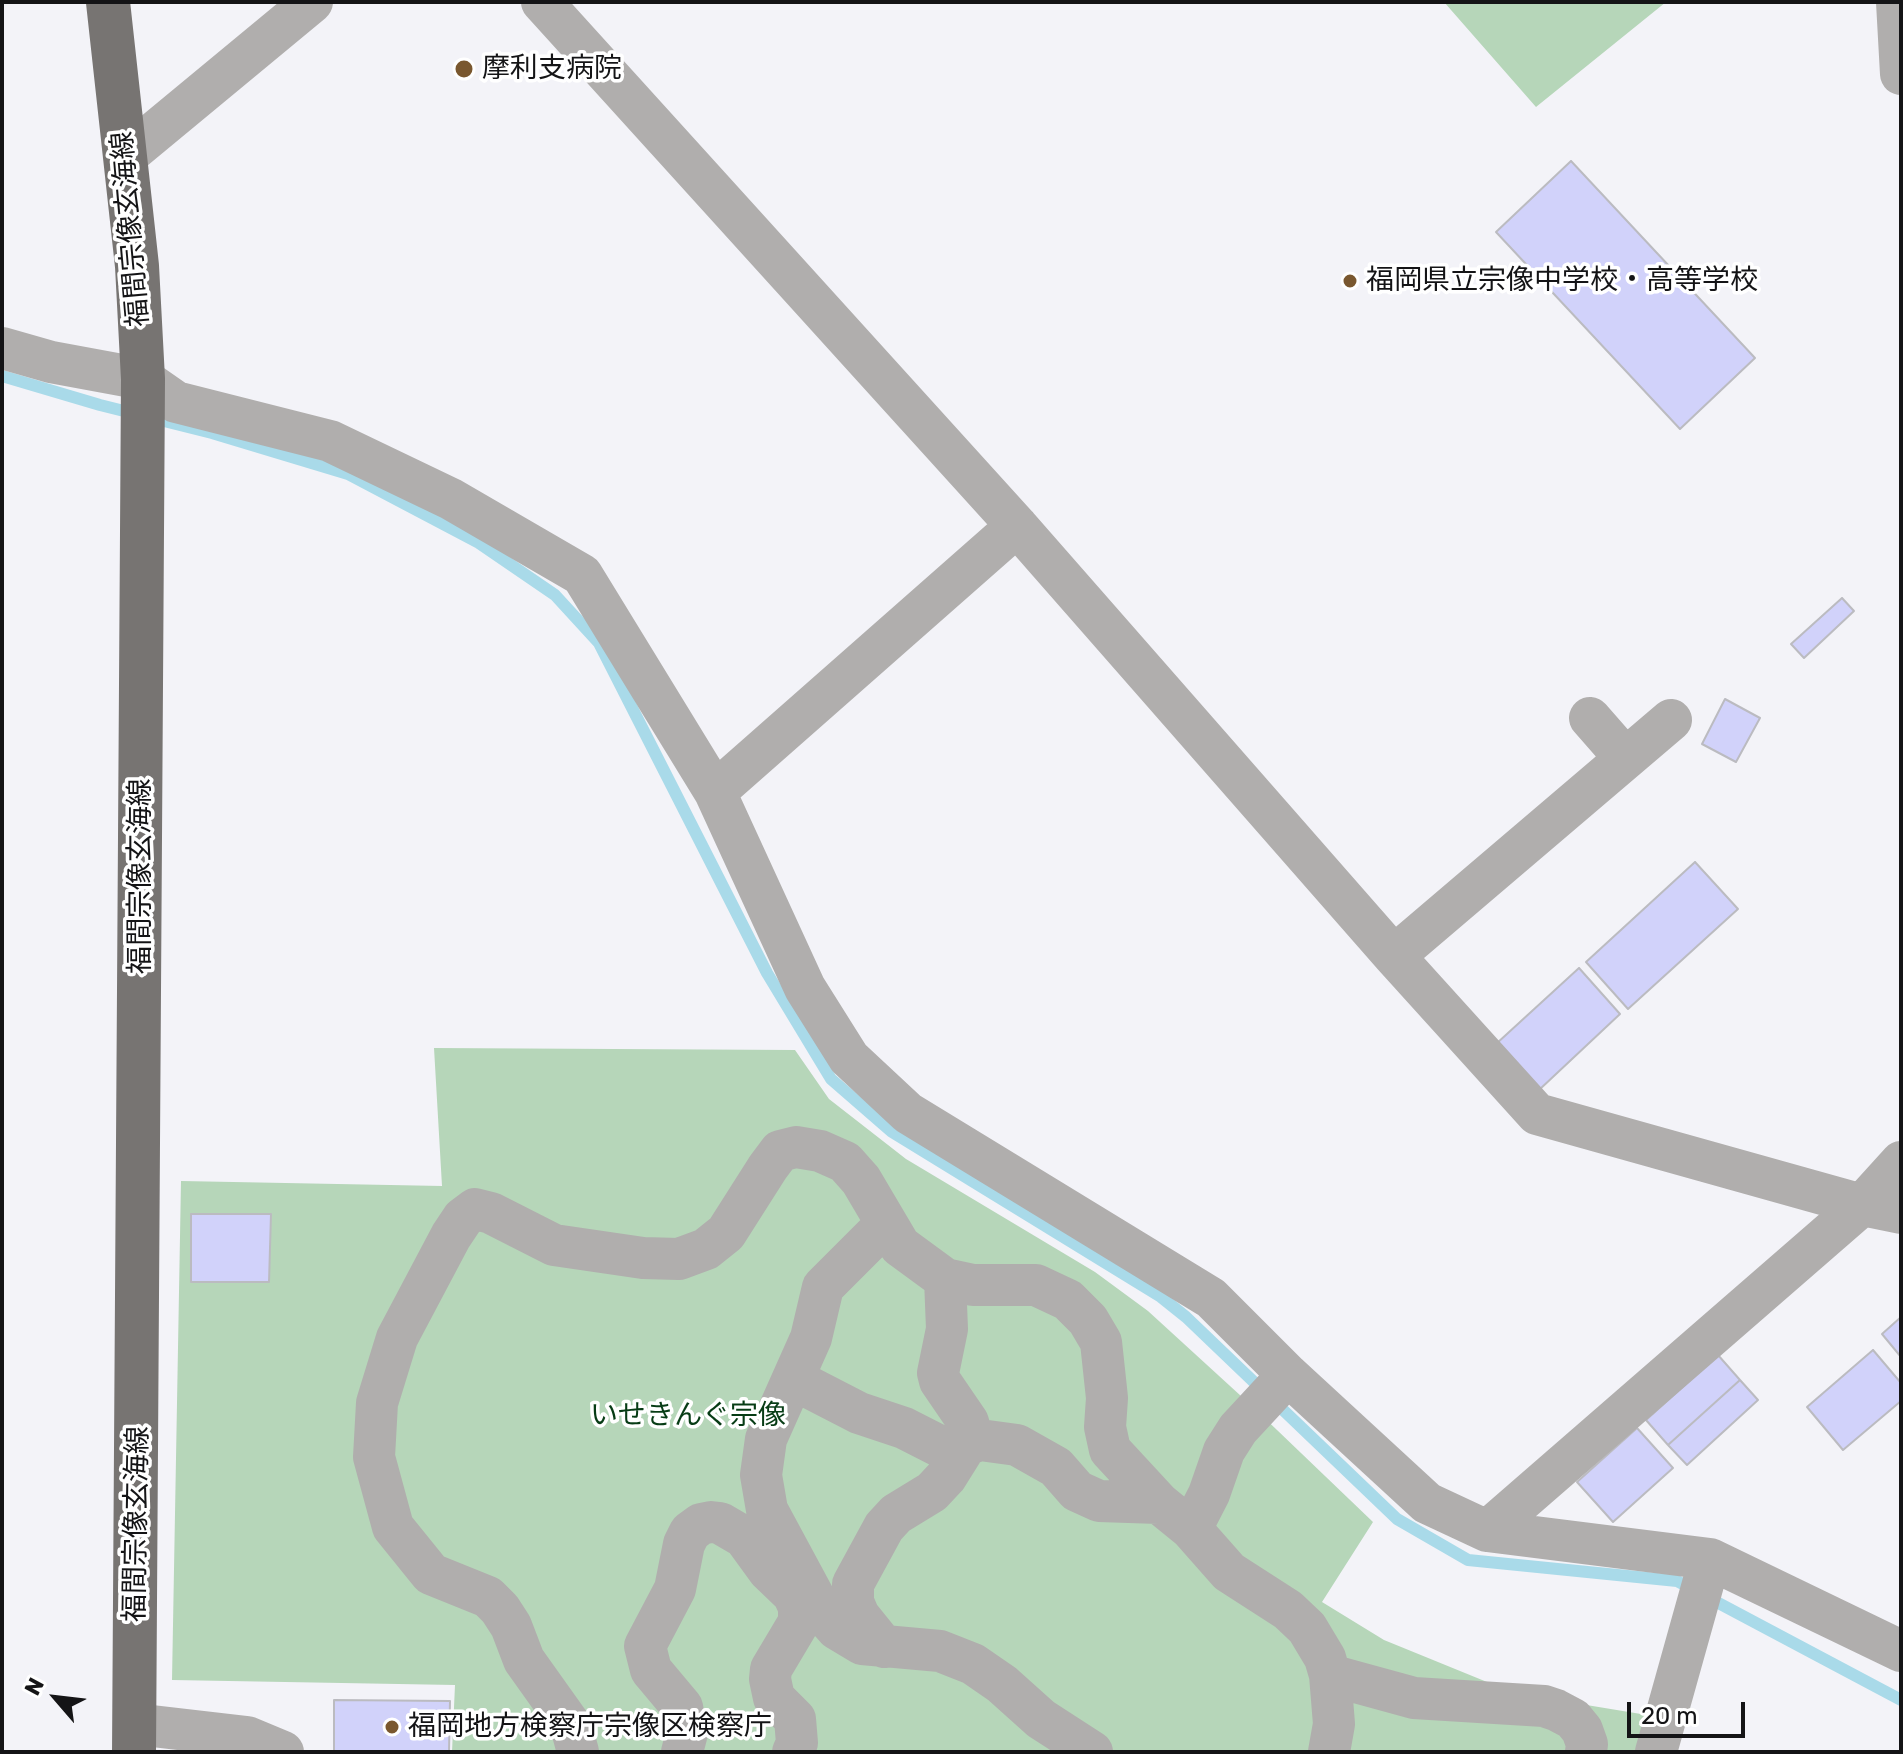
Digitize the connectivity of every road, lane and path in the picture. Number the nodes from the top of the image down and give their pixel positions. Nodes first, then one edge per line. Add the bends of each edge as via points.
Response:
1 (108, 2) edge
2 (312, 2) edge
3 (542, 2) edge
4 (1897, 2) edge
5 (1901, 74) edge
6 (126, 156) junction
7 (2, 348) edge
8 (143, 379) junction
9 (1017, 526) junction
10 (1590, 718) dead end
11 (1671, 720) dead end
12 (1625, 758) junction
13 (715, 792) junction
14 (1394, 956) junction
15 (1901, 1162) edge
16 (1881, 1209) edge
17 (885, 1225) junction
18 (945, 1279) junction
19 (1288, 1375) junction
20 (793, 1379) junction
21 (965, 1448) junction
22 (1159, 1503) junction
23 (1191, 1529) junction
24 (1487, 1531) junction
25 (1710, 1559) junction
26 (884, 1647) junction
27 (1901, 1651) edge
28 (1330, 1675) junction
29 (134, 1738) edge
30 (283, 1752) edge
31 (578, 1752) edge
32 (682, 1752) edge
33 (793, 1752) edge
34 (1092, 1752) edge
35 (1329, 1752) edge
36 (1586, 1752) edge
37 (1656, 1752) edge

1 - 6 main road, 福間宗像玄海線
2 - 6 street
3 - 9 street
4 - 5 street
6 - 8 main road, 福間宗像玄海線
7 - 8 street
8 - 13 street via 176,402 330,441 451,499 582,575
8 - 29 main road, 福間宗像玄海線
9 - 13 street
9 - 14 street
10 - 12 street
11 - 12 street
12 - 14 street
13 - 19 street via 805,988 849,1058 908,1113 1211,1298
14 - 16 street via 1537,1114
15 - 16 street
16 - 24 street
17 - 18 street via 900,1246
17 - 20 street via 823,1287 811,1338
17 - 31 street via 845,1162 796,1147 780,1151 726,1233 706,1249 679,1259 554,1245 475,1209 451,1236 385,1370 374,1457 393,1527 431,1574 488,1597 500,1609 524,1660 571,1726
18 - 21 street via 947,1329 938,1373 968,1422
18 - 22 street via 973,1285 1036,1285 1068,1300 1088,1320 1101,1342 1110,1450
19 - 23 street via 1224,1451
19 - 24 street via 1427,1503
20 - 21 street via 859,1413
20 - 26 street via 766,1439 761,1475 767,1510 822,1612 862,1644
21 - 22 street via 1017,1445 1056,1467 1077,1491 1099,1501
21 - 26 street via 932,1492 884,1527 853,1584 859,1616
22 - 23 street
23 - 28 street via 1229,1572 1307,1628
24 - 25 street
25 - 27 street
25 - 37 street
26 - 34 street via 940,1651 973,1664
28 - 35 street via 1334,1724
28 - 36 street via 1414,1698 1544,1706 1573,1719 1582,1730
29 - 30 street via 247,1737
32 - 33 street via 687,1733 682,1707 651,1670 645,1646 675,1589 690,1532 711,1522 744,1537 799,1607 799,1622 770,1679 774,1698 795,1719

